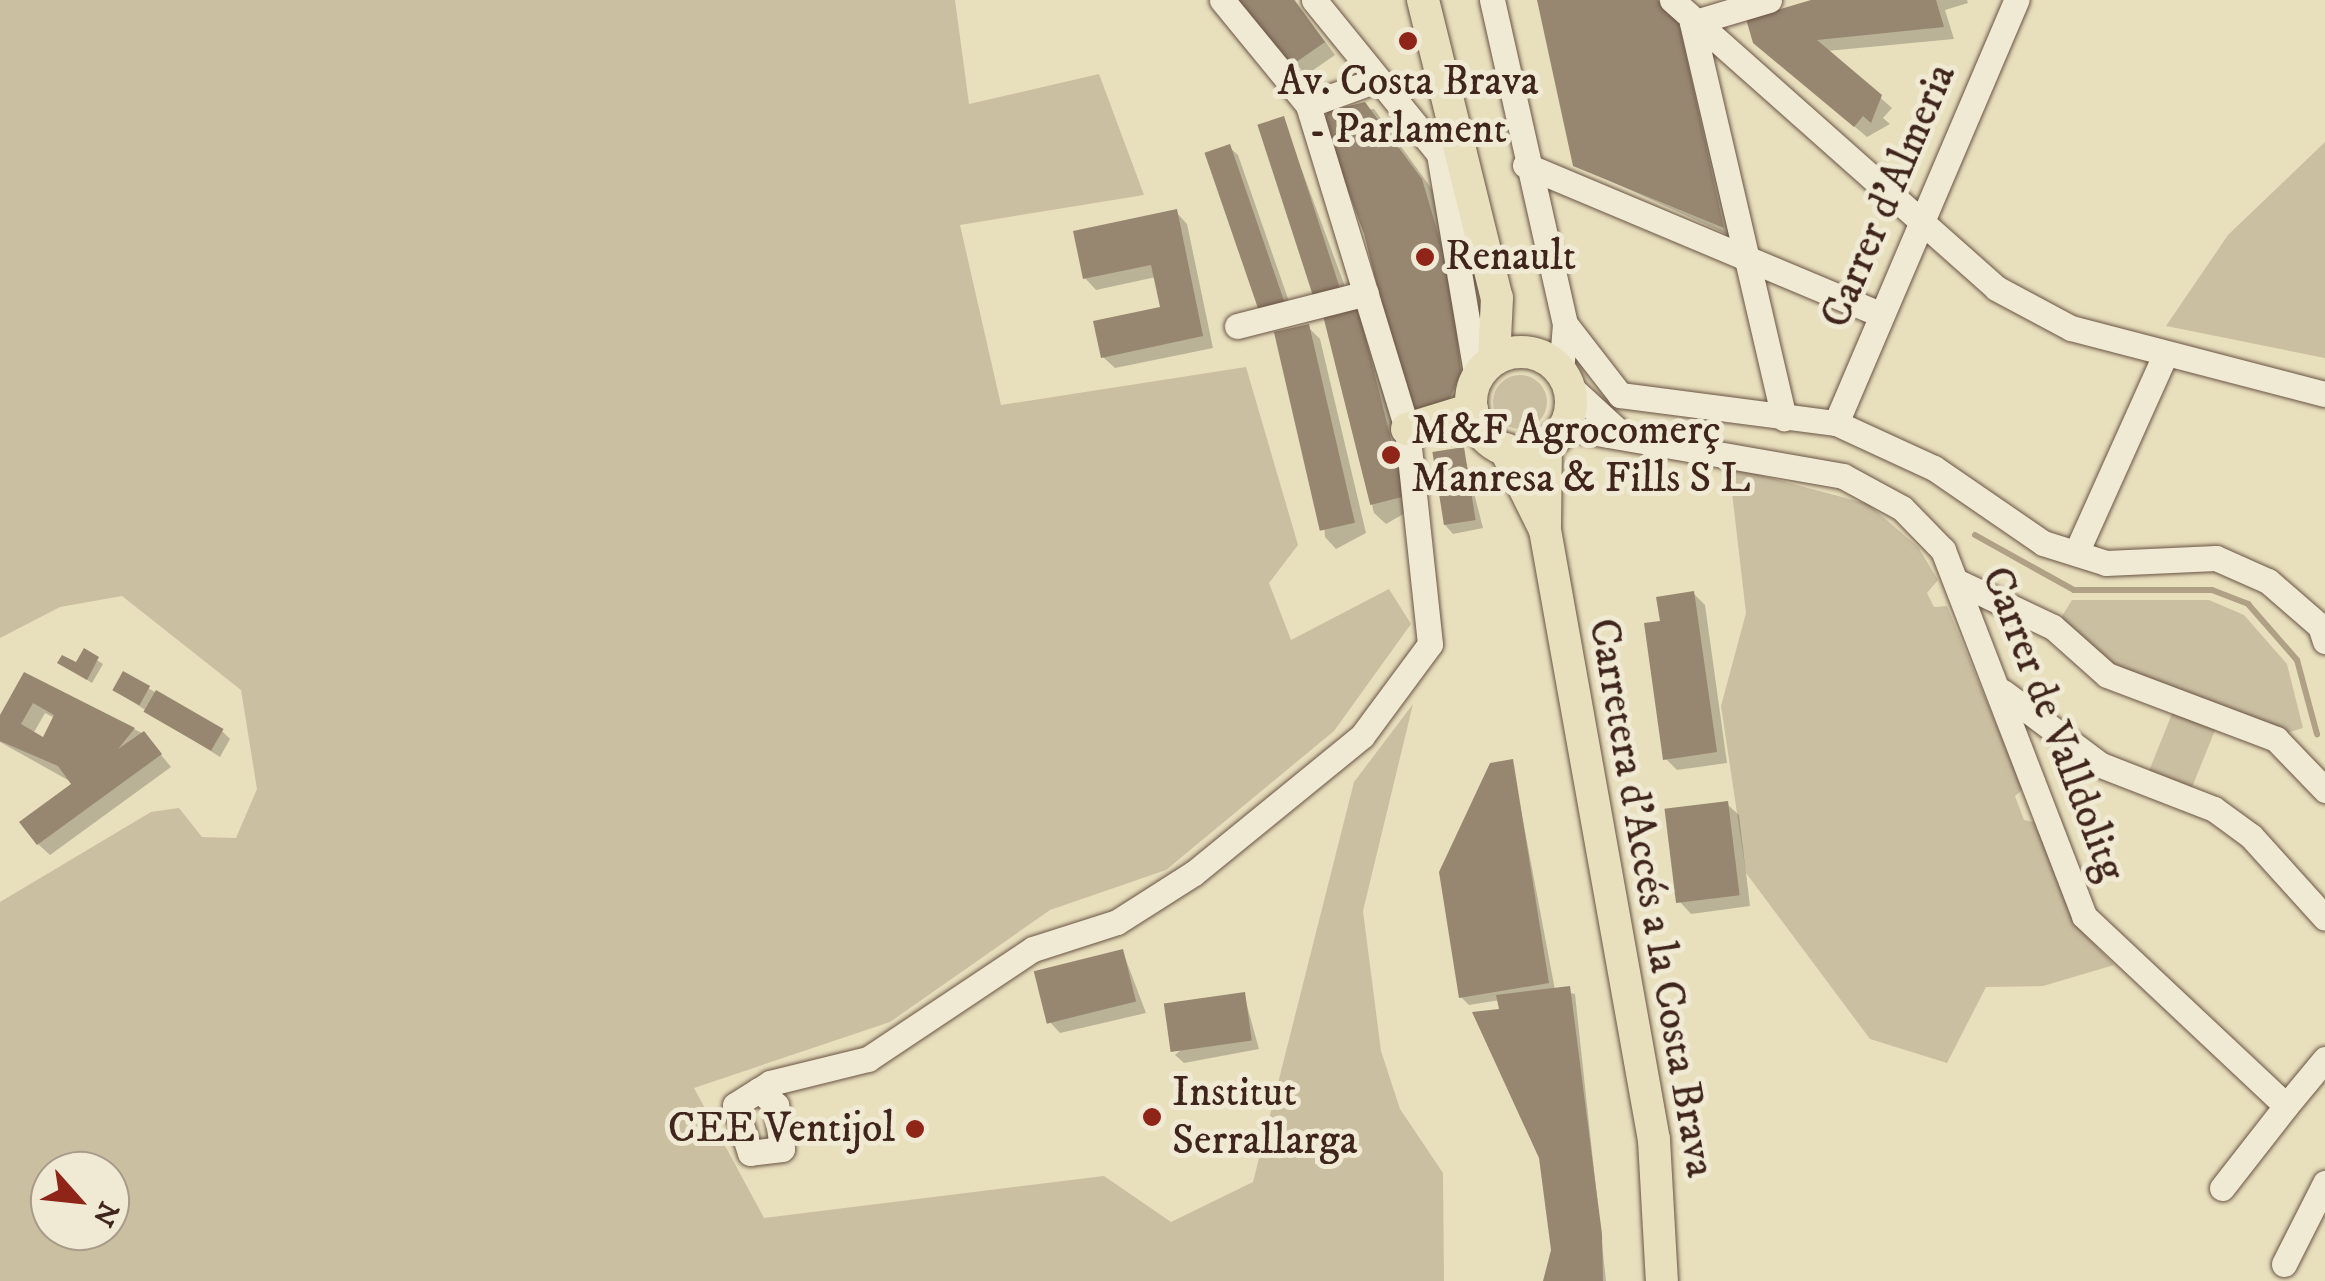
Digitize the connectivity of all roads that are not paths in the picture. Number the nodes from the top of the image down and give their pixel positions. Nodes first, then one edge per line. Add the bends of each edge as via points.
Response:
1 (1222, 0) edge
2 (1314, 0) edge
3 (1423, 0) edge
4 (1492, 0) edge
5 (1672, 0) edge
6 (1769, 0) edge
7 (2016, 0) edge
8 (1692, 23) junction
9 (1374, 81) junction
10 (1308, 105) junction
11 (1525, 166) junction
12 (1919, 225) junction
13 (1746, 254) junction
14 (1366, 293) junction
15 (1497, 298) junction
16 (1881, 314) junction
17 (1565, 324) junction
18 (1238, 326) dead end
19 (2165, 355) junction
20 (1558, 372) junction
21 (1481, 383) junction
22 (2325, 394) edge
23 (1738, 412) junction
24 (1784, 418) junction
25 (1836, 423) junction
26 (1407, 429) junction
27 (1616, 430) junction
28 (1645, 434) junction
29 (1555, 436) junction
30 (1505, 449) junction
31 (1545, 530) junction
32 (2076, 553) junction
33 (1956, 581) junction
34 (2323, 629) edge
35 (2000, 690) junction
36 (2325, 790) edge
37 (2325, 918) edge
38 (2325, 1059) edge
39 (758, 1090) dead end
40 (2286, 1106) junction
41 (2325, 1183) edge
42 (2222, 1188) dead end
43 (2284, 1264) dead end
44 (1662, 1281) edge

1 - 10 street
2 - 9 street
3 - 15 main road
4 - 11 street
5 - 8 street
6 - 8 street
7 - 12 street, Carrer d'Almeria
8 - 12 street
8 - 13 street
9 - 10 street
9 - 21 street via 1438,154
10 - 14 street
11 - 13 street
11 - 17 street
12 - 16 street, Carrer d'Almeria
12 - 19 street via 1996,288 2056,320
13 - 16 street
13 - 24 street
14 - 18 street
14 - 26 street
15 - 20 main road
15 - 21 main road
16 - 25 street, Carrer d'Almeria
17 - 20 street
17 - 23 street via 1620,395
19 - 22 street via 2254,369
19 - 32 street
20 - 21 main road via 1522,352
20 - 27 street
20 - 29 main road
21 - 26 main road
21 - 30 main road via 1482,433
23 - 24 street
23 - 28 street, Carrer de Valldolitg
24 - 25 street
25 - 32 street via 1934,468 2043,543
26 - 39 street via 1430,644 1362,736 1194,873 1117,922 1033,949 868,1059
27 - 28 street, Carrer de Valldolitg
27 - 29 street, Carrer de Valldolitg
28 - 33 street, Carrer de Valldolitg via 1843,476 1902,508 1943,550
29 - 30 main road
29 - 31 main road, Carretera d'Accés a la Costa Brava
30 - 31 main road, Carretera d'Accés a la Costa Brava
31 - 44 main road, Carretera d'Accés a la Costa Brava via 1654,1140
32 - 34 street via 2106,563 2216,558 2268,581
33 - 35 street, Carrer de Valldolitg
33 - 36 street via 2053,627 2107,675 2276,740
35 - 37 street via 2101,765 2214,809 2251,836
35 - 40 street, Carrer de Valldolitg via 2084,916
38 - 40 street
40 - 42 street
41 - 43 street

